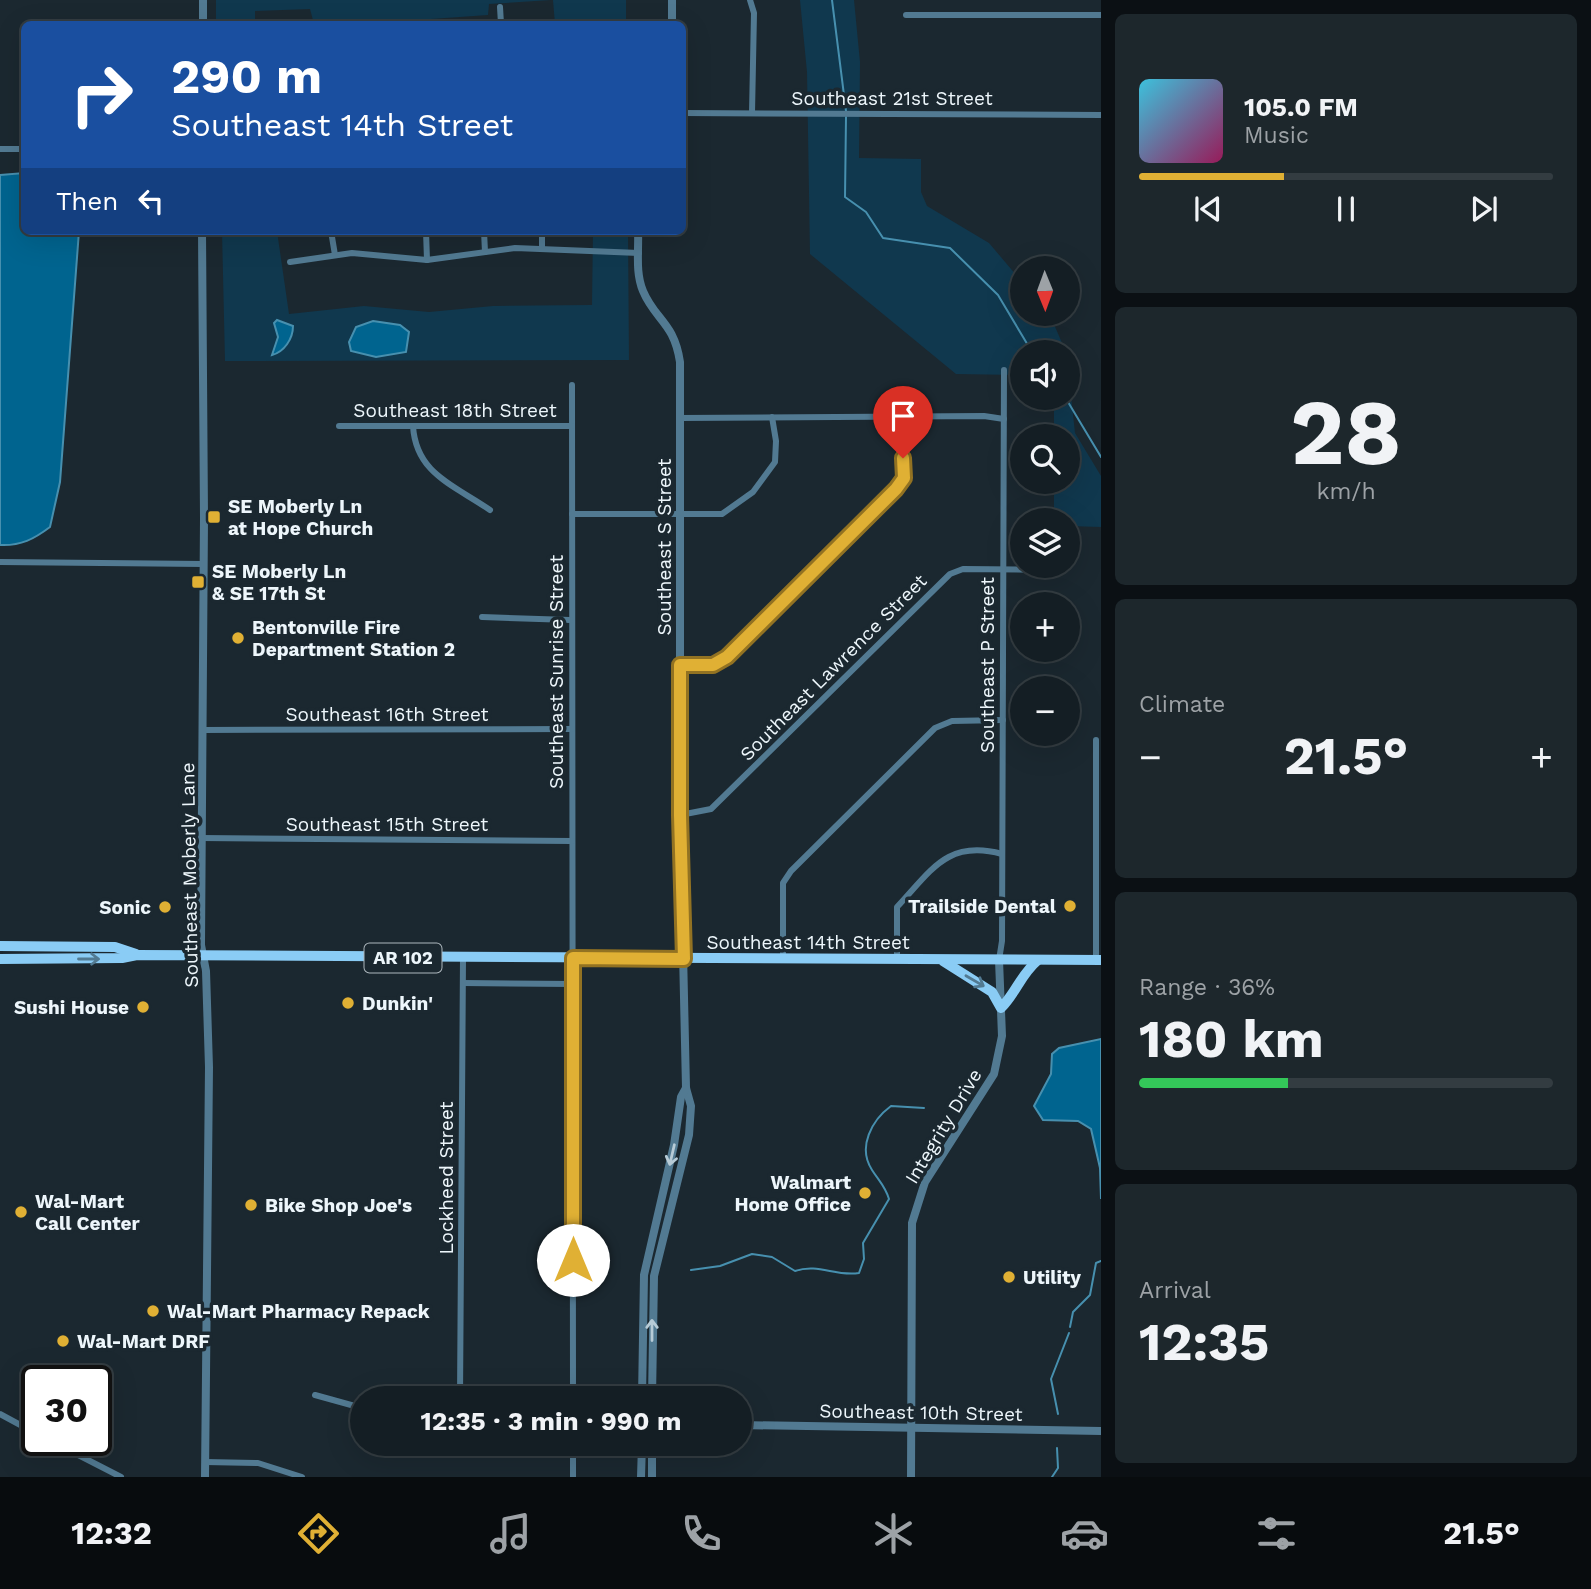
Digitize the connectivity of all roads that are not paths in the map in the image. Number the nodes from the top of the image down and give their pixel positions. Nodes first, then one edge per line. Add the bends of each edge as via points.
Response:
1 (203, 0) edge
2 (672, 0) edge
3 (750, 0) edge
4 (500, 7) dead end
5 (906, 15) dead end
6 (1101, 15) edge
7 (203, 21) edge
8 (502, 21) edge
9 (672, 21) edge
10 (686, 113) edge
11 (752, 113) junction
12 (1101, 115) edge
13 (0, 149) edge
14 (21, 149) edge
15 (202, 235) edge
16 (332, 235) edge
17 (426, 235) edge
18 (484, 235) edge
19 (542, 235) edge
20 (638, 235) edge
21 (542, 249) junction
22 (485, 252) junction
23 (639, 253) junction
24 (335, 256) junction
25 (427, 260) junction
26 (290, 262) dead end
27 (1004, 370) dead end
28 (572, 385) dead end
29 (772, 417) junction
30 (902, 417) junction
31 (680, 418) junction
32 (1003, 419) junction
33 (339, 426) dead end
34 (413, 426) junction
35 (572, 426) junction
36 (490, 510) dead end
37 (572, 514) junction
38 (680, 516) junction
39 (0, 562) edge
40 (204, 564) junction
41 (1003, 570) junction
42 (1010, 570) edge
43 (482, 617) dead end
44 (570, 620) junction
45 (680, 665) junction
46 (1003, 720) junction
47 (572, 729) junction
48 (203, 730) junction
49 (1096, 740) dead end
50 (680, 815) junction
51 (201, 838) junction
52 (572, 841) junction
53 (1002, 854) junction
54 (0, 946) edge
55 (137, 955) junction
56 (204, 956) junction
57 (463, 958) junction
58 (573, 958) junction
59 (0, 959) edge
60 (684, 959) junction
61 (783, 959) junction
62 (897, 960) junction
63 (942, 960) junction
64 (999, 960) junction
65 (1038, 960) junction
66 (1099, 960) edge
67 (463, 983) junction
68 (573, 984) junction
69 (1001, 1008) junction
70 (686, 1088) junction
71 (460, 1386) edge
72 (573, 1386) edge
73 (642, 1386) edge
74 (652, 1386) edge
75 (315, 1395) dead end
76 (350, 1405) edge
77 (0, 1414) edge
78 (21, 1425) edge
79 (752, 1425) edge
80 (911, 1428) junction
81 (1101, 1431) edge
82 (80, 1456) edge
83 (573, 1456) edge
84 (642, 1456) edge
85 (652, 1456) edge
86 (205, 1462) junction
87 (121, 1477) edge
88 (205, 1477) edge
89 (302, 1477) edge
90 (573, 1477) edge
91 (641, 1477) edge
92 (652, 1477) edge
93 (911, 1477) edge

1 - 7 street
2 - 9 street
3 - 11 street via 754,13
4 - 8 street
5 - 6 street
10 - 11 street, Southeast 21st Street
11 - 12 street, Southeast 21st Street
13 - 14 street
15 - 40 street, Southeast Moberly Lane
16 - 24 street
17 - 25 street
18 - 22 street
19 - 21 street
20 - 23 street, Southeast S Street
21 - 22 street
21 - 23 street
22 - 25 street
23 - 31 street, Southeast S Street via 643,292 677,341
24 - 25 street via 352,253
24 - 26 street
27 - 32 street, Southeast P Street
28 - 35 street, Southeast Sunrise Street
29 - 30 street
29 - 31 street
29 - 38 street via 775,462 753,492 722,514
30 - 32 street
30 - 45 street via 904,478 896,489 727,657 713,665
31 - 38 street, Southeast S Street
32 - 41 street, Southeast P Street
33 - 34 street, Southeast 18th Street
34 - 35 street, Southeast 18th Street
34 - 36 street via 414,444 424,465
35 - 37 street, Southeast Sunrise Street
37 - 38 street
37 - 44 street, Southeast Sunrise Street
38 - 45 street, Southeast S Street
39 - 40 street
40 - 48 street, Southeast Moberly Lane
41 - 42 street, Southeast Lawrence Street
41 - 46 street, Southeast P Street
41 - 50 street, Southeast Lawrence Street via 950,573 711,809
43 - 44 street
44 - 47 street, Southeast Sunrise Street
45 - 50 street, Southeast S Street
46 - 53 street, Southeast P Street
46 - 61 street via 952,721 935,728 791,871 783,883
47 - 48 street, Southeast 16th Street
47 - 52 street, Southeast Sunrise Street
48 - 51 street, Southeast Moberly Lane
49 - 66 street
50 - 60 street, Southeast S Street
51 - 52 street, Southeast 15th Street
51 - 56 street, Southeast Moberly Lane
52 - 58 street, Southeast Sunrise Street
53 - 62 street via 981,848 957,852 927,876 897,907
53 - 64 street, Southeast P Street
54 - 55 main road, Southeast 14th Street / AR 102 via 115,947
55 - 56 main road, Southeast 14th Street / AR 102
59 -> 55 main road, Southeast 14th Street / AR 102
56 - 57 main road, Southeast 14th Street / AR 102
56 - 86 street, Southeast Moberly Lane via 209,1067
57 - 58 main road, Southeast 14th Street / AR 102
57 - 67 street, Lockheed Street
58 - 60 main road, Southeast 14th Street / AR 102
58 - 68 street, Southeast Sunrise Street
60 - 61 main road, Southeast 14th Street / AR 102
60 - 70 street, Southeast S Street
61 - 62 main road, Southeast 14th Street / AR 102
62 - 63 main road, Southeast 14th Street / AR 102
63 - 64 main road, Southeast 14th Street / AR 102
63 -> 69 main road via 992,992
64 - 65 main road, Southeast 14th Street / AR 102
64 - 69 street, Integrity Drive
65 - 66 main road, Southeast 14th Street / AR 102
65 - 69 main road via 1023,973 1014,995
67 - 68 street
67 - 71 street, Lockheed Street
68 - 72 street, Southeast Sunrise Street
69 - 80 street, Integrity Drive via 1001,1049 995,1074 925,1182 912,1223
70 -> 73 street via 644,1275
74 -> 70 street via 654,1276 689,1135 691,1106
75 - 76 street
77 - 78 street
79 - 80 street, Southeast 10th Street
80 - 81 street, Southeast 10th Street
80 - 93 street, Integrity Drive
82 - 87 street
83 - 90 street
84 - 91 street
85 - 92 street
86 - 88 street, Southeast Moberly Lane
86 - 89 street via 258,1463

